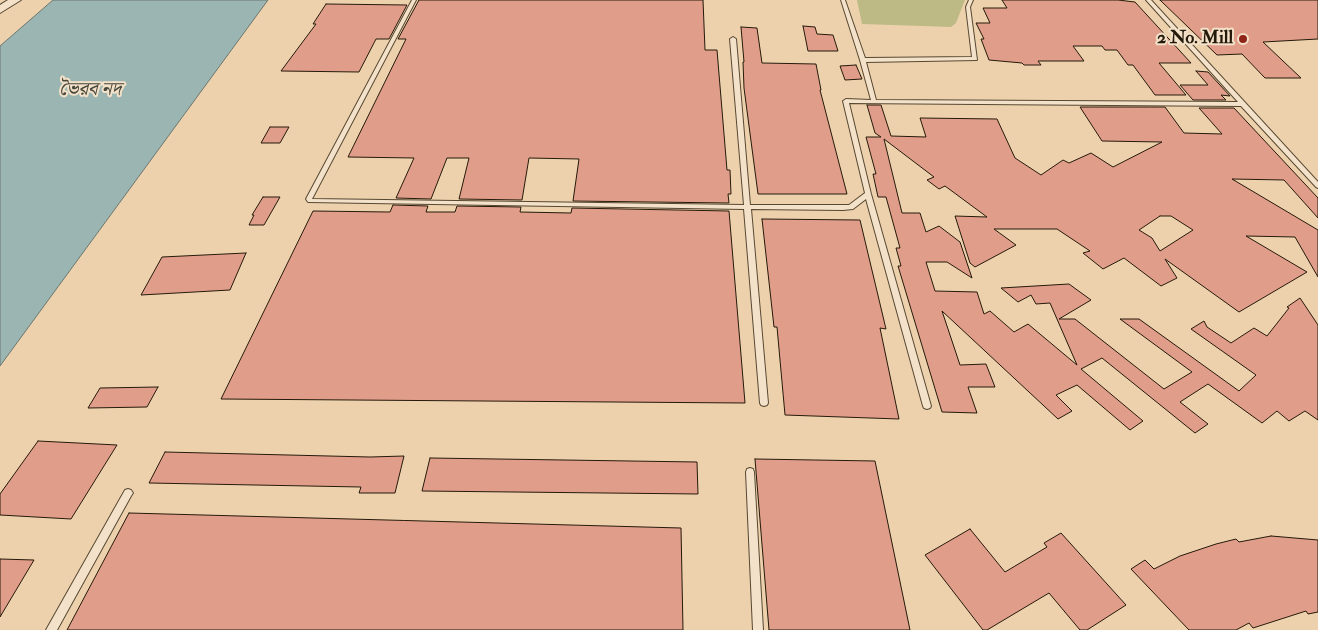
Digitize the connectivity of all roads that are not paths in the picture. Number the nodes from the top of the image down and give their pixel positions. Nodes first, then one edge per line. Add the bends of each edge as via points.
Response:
1 (16, 0) edge
2 (414, 0) edge
3 (844, 0) edge
4 (971, 0) edge
5 (1148, 0) edge
6 (0, 10) edge
7 (733, 39) dead end
8 (863, 60) junction
9 (874, 101) junction
10 (1243, 104) junction
11 (1318, 186) edge
12 (868, 194) junction
13 (746, 206) junction
14 (764, 403) dead end
15 (927, 406) dead end
16 (750, 472) dead end
17 (128, 493) dead end
18 (51, 630) edge
19 (758, 630) edge

1 - 6 street
2 - 13 lane via 310,202
3 - 8 lane
4 - 8 lane via 968,7 975,59
5 - 10 lane
7 - 13 lane
8 - 9 lane
9 - 10 lane
9 - 12 lane via 845,103
10 - 11 lane
12 - 13 lane via 851,207 843,208
12 - 15 lane
13 - 14 lane
16 - 19 lane
17 - 18 lane

